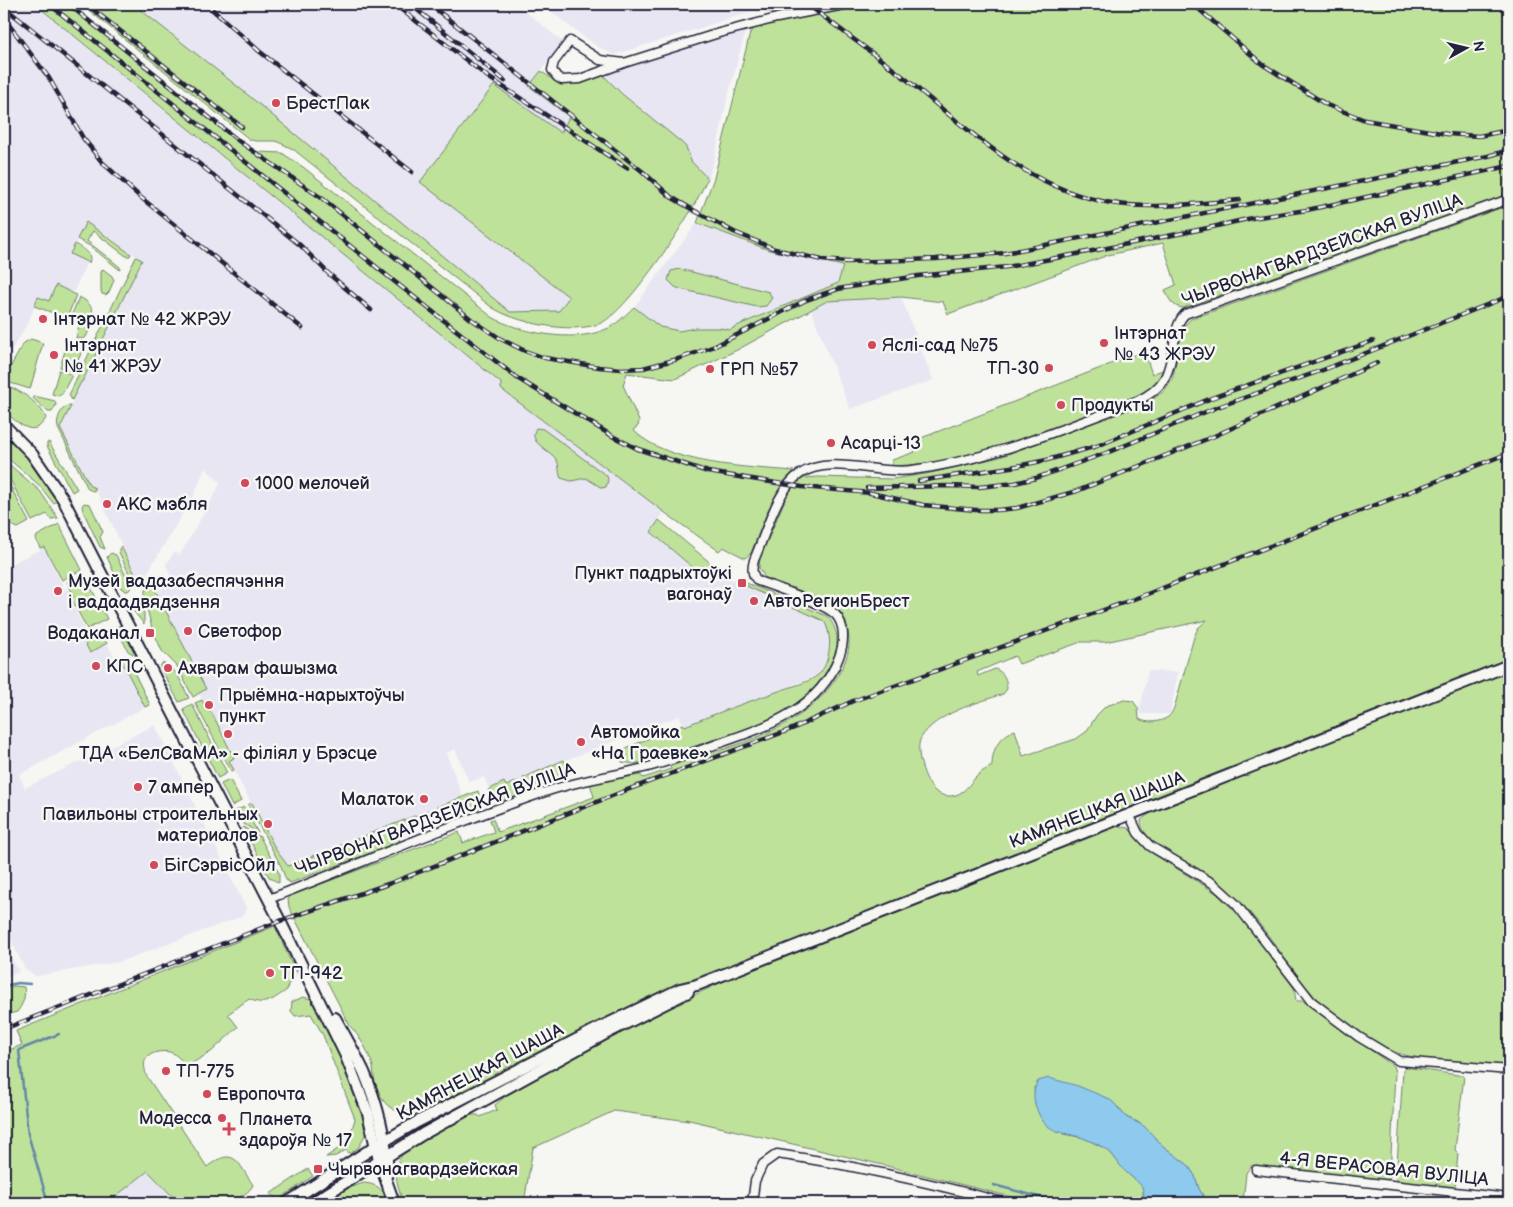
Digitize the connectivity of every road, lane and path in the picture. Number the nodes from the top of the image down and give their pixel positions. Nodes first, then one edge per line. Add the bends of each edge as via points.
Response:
1 (849, 4) edge
2 (624, 63) junction
3 (1509, 199) edge
4 (4, 417) edge
5 (4, 425) edge
6 (1509, 665) edge
7 (1129, 814) junction
8 (271, 898) junction
9 (697, 985) junction
10 (1509, 1070) edge
11 (380, 1144) junction
12 (383, 1158) junction
13 (1256, 1170) dead end
14 (1509, 1198) edge
15 (287, 1203) edge
16 (312, 1203) edge
17 (394, 1203) edge
18 (752, 1203) edge
19 (1006, 1203) edge

1 - 2 street via 726,31
2 - 2 street via 594,58 570,41 554,62 552,70 562,80 574,80
3 - 8 street, ЧЫРВОНАГВАРДЗЕЙСКАЯ ВУЛІЦА via 1185,314 1178,324 1166,379 1157,390 1137,401 984,456 903,472 836,466 821,466 802,472 780,498 752,570 758,580 830,610 840,621 843,645 837,663 824,685 803,706 755,731 656,765 549,790
4 - 8 main road via 36,449 62,486
5 - 8 main road via 32,454 63,499
6 - 7 main road, КАМЯНЕЦКАЯ ШАША
7 - 9 main road, КАМЯНЕЦКАЯ ШАША
7 - 10 street via 1138,833 1150,846 1214,884 1236,904 1311,1001 1358,1037 1399,1061
8 - 11 main road via 364,1073 376,1110
9 - 11 main road, КАМЯНЕЦКАЯ ШАША via 680,989 601,1027
9 - 12 main road, КАМЯНЕЦКАЯ ШАША
11 - 12 main road
11 - 15 main road, КАМЯНЕЦКАЯ ШАША
12 - 16 main road, КАМЯНЕЦКАЯ ШАША
12 - 17 main road
13 - 14 street, 4-Я ВЕРАСОВАЯ ВУЛІЦА
18 - 19 street via 755,1181 763,1164 777,1154 922,1182

